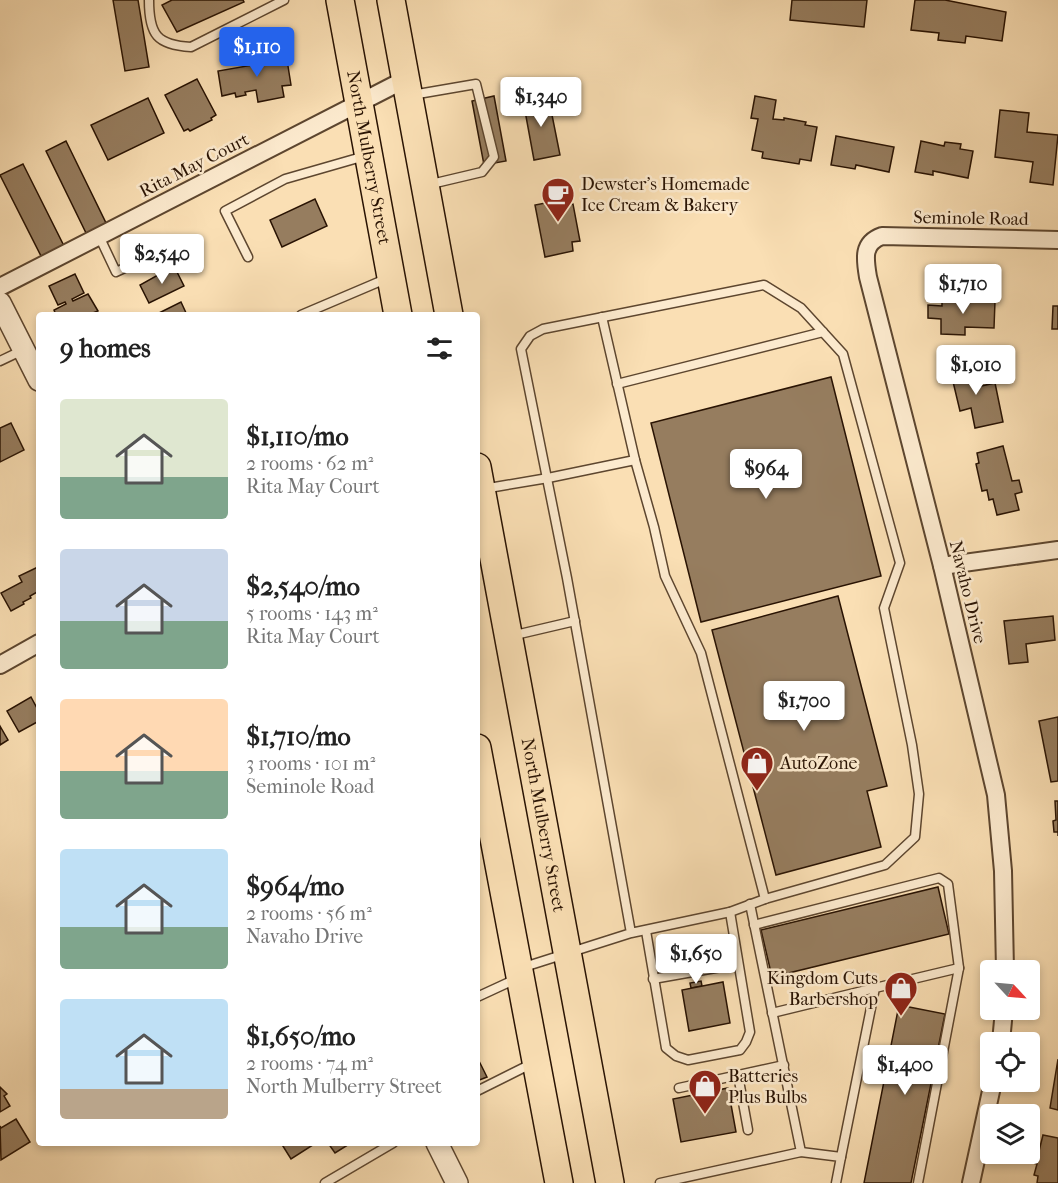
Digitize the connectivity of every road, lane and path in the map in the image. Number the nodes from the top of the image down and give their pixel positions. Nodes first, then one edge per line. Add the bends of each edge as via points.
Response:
1 (149, 0) edge
2 (284, 0) edge
3 (340, 0) edge
4 (391, 0) edge
5 (407, 87) junction
6 (358, 102) junction
7 (369, 155) junction
8 (425, 186) junction
9 (99, 236) junction
10 (882, 236) joint
11 (1058, 240) edge
12 (161, 251) dead end
13 (248, 257) dead end
14 (391, 276) junction
15 (0, 287) edge
16 (0, 303) edge
17 (308, 312) edge
18 (398, 312) edge
19 (448, 312) edge
20 (602, 316) junction
21 (823, 332) junction
22 (24, 350) junction
23 (0, 361) edge
24 (36, 374) edge
25 (617, 384) junction
26 (635, 460) junction
27 (548, 478) junction
28 (480, 482) edge
29 (480, 492) edge
30 (1058, 550) edge
31 (942, 566) junction
32 (575, 621) junction
33 (508, 636) junction
34 (36, 645) edge
35 (0, 665) edge
36 (480, 770) edge
37 (765, 899) junction
38 (750, 904) junction
39 (730, 912) junction
40 (754, 925) junction
41 (646, 931) junction
42 (631, 933) junction
43 (568, 954) junction
44 (1005, 960) edge
45 (738, 964) junction
46 (959, 968) junction
47 (518, 973) junction
48 (653, 979) junction
49 (874, 988) junction
50 (480, 995) edge
51 (772, 1013) junction
52 (536, 1062) junction
53 (784, 1065) junction
54 (738, 1075) junction
55 (678, 1088) dead end
56 (480, 1090) edge
57 (991, 1092) edge
58 (748, 1130) dead end
59 (388, 1146) edge
60 (438, 1146) edge
61 (801, 1152) junction
62 (841, 1157) junction
63 (325, 1183) edge
64 (457, 1183) edge
65 (559, 1183) edge
66 (610, 1183) edge
67 (660, 1183) edge
68 (836, 1183) edge
69 (918, 1183) edge
70 (971, 1183) edge

1 - 2 lane via 154,32 163,43 191,47
3 - 6 main road, North Mulberry Street
4 - 5 main road
5 - 6 street, Rita May Court
5 - 8 main road
5 - 8 lane via 476,84 494,157 482,172
6 - 7 main road, North Mulberry Street
6 - 9 street, Rita May Court
7 - 13 lane via 285,179 225,211
7 - 14 main road, North Mulberry Street
8 - 19 main road
9 - 12 lane via 116,272
9 - 15 street, Rita May Court
10 - 11 street, Seminole Road
10 - 31 street, Navaho Drive via 868,247 868,277
14 - 17 lane
14 - 18 main road, North Mulberry Street
16 - 22 street
20 - 21 lane via 764,285 801,308
20 - 25 lane
20 - 27 lane via 543,329 530,336 521,349
21 - 25 lane
21 - 37 lane via 843,354 900,563 884,608 919,794 915,837 885,865
22 - 23 lane
22 - 24 street
25 - 26 lane
26 - 27 lane
26 - 37 lane via 666,576 701,653
27 - 28 lane
27 - 32 lane
29 - 33 main road, North Mulberry Street
30 - 31 street
31 - 44 street, Navaho Drive via 996,795 1004,871
32 - 33 lane
32 - 42 lane
33 - 43 main road, North Mulberry Street
34 - 35 street
36 - 47 main road via 489,836
37 - 38 lane
38 - 39 lane
38 - 40 lane
39 - 41 lane
39 - 45 lane
40 - 46 lane via 939,878 948,884
40 - 51 lane
41 - 42 lane
41 - 48 lane
42 - 43 lane
43 - 47 lane
43 - 66 main road, North Mulberry Street
45 - 48 lane
45 - 48 lane via 750,1032 746,1042 740,1050 688,1060 666,1048
46 - 49 lane
46 - 69 lane
47 - 50 lane
47 - 52 main road
49 - 51 lane
49 - 62 lane
51 - 53 lane
52 - 56 lane
52 - 65 main road
53 - 54 lane
53 - 61 lane
54 - 55 lane
54 - 58 lane
57 - 70 street
59 - 63 lane
60 - 64 street
61 - 62 lane
61 - 67 lane
62 - 68 lane

